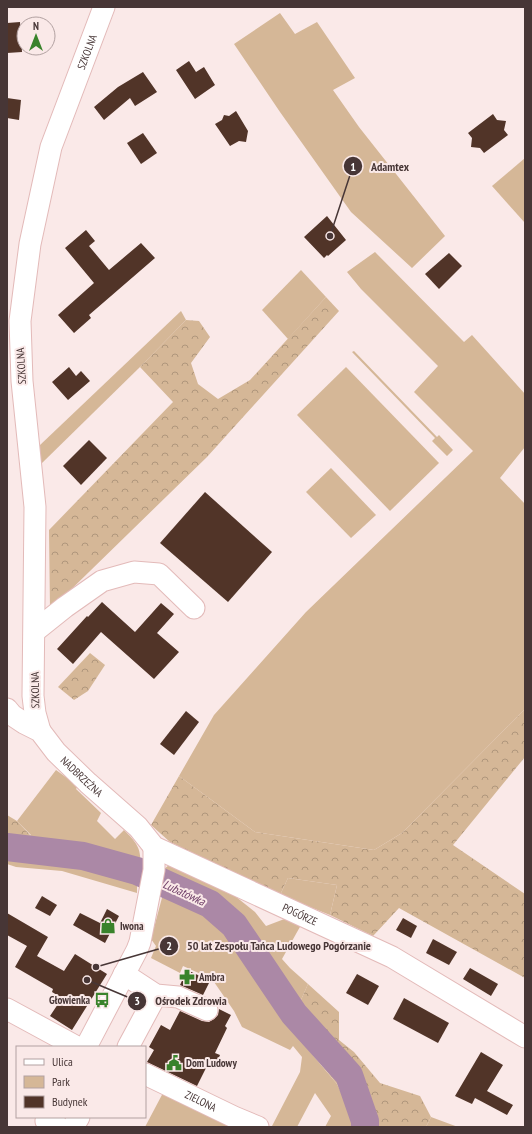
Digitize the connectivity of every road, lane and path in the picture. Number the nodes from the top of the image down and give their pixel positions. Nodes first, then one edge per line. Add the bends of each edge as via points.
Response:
1 (103, 10) edge
2 (194, 608) dead end
3 (35, 631) junction
4 (7, 709) edge
5 (40, 731) junction
6 (154, 847) junction
7 (124, 974) junction
8 (156, 995) junction
9 (7, 1009) edge
10 (207, 1010) dead end
11 (525, 1037) edge
12 (75, 1046) edge
13 (87, 1046) edge
14 (129, 1046) edge
15 (146, 1074) edge
16 (78, 1118) edge
17 (73, 1127) edge
18 (258, 1127) edge

1 - 3 street, SZKOLNA via 51,147 30,244 20,321 22,381 35,507
2 - 3 street via 159,574 134,572 102,582
3 - 5 street, SZKOLNA via 33,696
4 - 5 street, NADBRZEŻNA via 12,715
5 - 6 street, NADBRZEŻNA via 56,752 138,826
6 - 7 street via 154,870 140,942
6 - 11 street, POGÓRZE via 392,957
7 - 8 street
7 - 13 street
8 - 10 street via 178,998
8 - 14 street
9 - 12 street
15 - 18 street, ZIELONA
16 - 17 street

